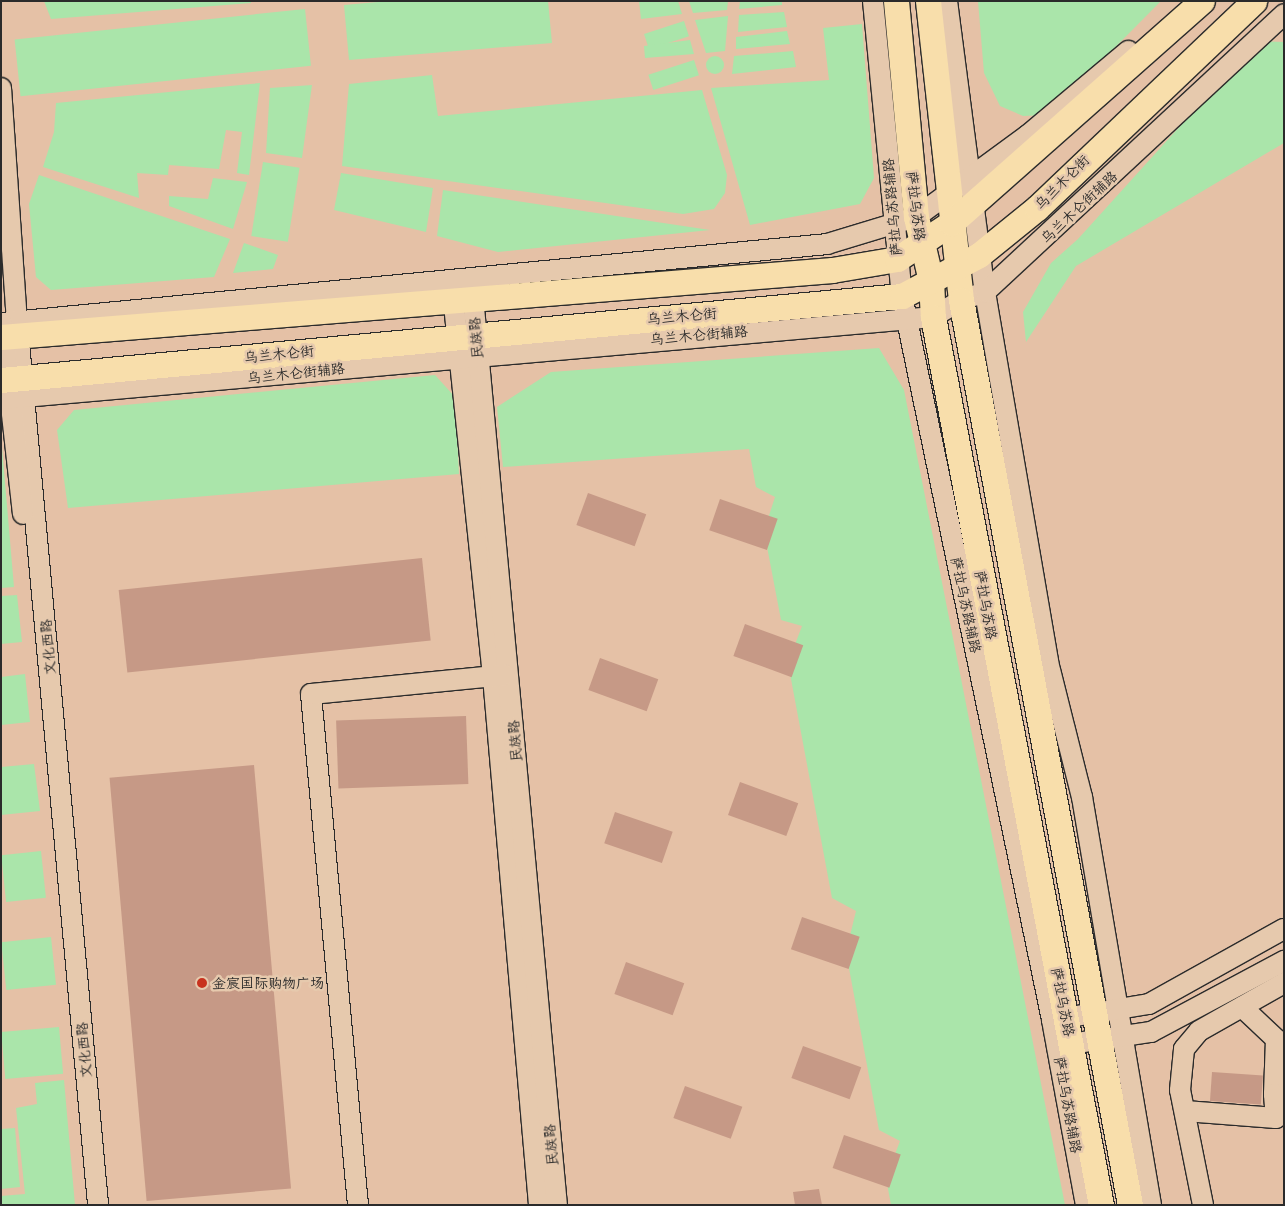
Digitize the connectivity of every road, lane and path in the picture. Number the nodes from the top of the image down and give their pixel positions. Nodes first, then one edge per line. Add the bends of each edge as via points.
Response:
1 (873, 1) edge
2 (896, 1) edge
3 (928, 1) edge
4 (947, 1) edge
5 (1184, 1) edge
6 (1202, 1) edge
7 (1254, 1) edge
8 (1278, 1) edge
9 (1284, 9) edge
10 (1284, 14) edge
11 (1, 88) edge
12 (972, 178) junction
13 (946, 197) junction
14 (974, 204) junction
15 (905, 222) junction
16 (951, 223) junction
17 (921, 247) junction
18 (980, 255) junction
19 (897, 259) junction
20 (957, 270) junction
21 (931, 282) junction
22 (462, 289) junction
23 (985, 292) junction
24 (902, 296) junction
25 (961, 300) junction
26 (933, 317) junction
27 (907, 322) junction
28 (6, 327) edge
29 (467, 345) junction
30 (12, 388) edge
31 (501, 676) junction
32 (1284, 929) edge
33 (1284, 961) edge
34 (1284, 983) edge
35 (1242, 1007) junction
36 (1105, 1011) junction
37 (1059, 1018) junction
38 (1110, 1038) junction
39 (1064, 1044) junction
40 (1279, 1095) edge
41 (1185, 1111) junction
42 (86, 1205) edge
43 (98, 1205) edge
44 (358, 1205) edge
45 (539, 1205) edge
46 (557, 1205) edge
47 (1086, 1205) edge
48 (1101, 1205) edge
49 (1130, 1205) edge
50 (1151, 1205) edge
51 (1203, 1205) edge

1 - 15 street, 萨拉乌苏路辅路
2 - 15 main road, 萨拉乌苏路
3 - 13 main road
4 - 12 street
5 - 12 street
6 - 14 main road
7 - 18 main road, 乌兰木仑街 via 1037,208
8 - 9 street
10 - 23 street, 乌兰木仑街辅路
11 - 28 street, 文化西路
12 - 13 street
12 - 14 street
13 - 15 street
13 - 16 main road
14 - 16 main road
14 - 18 street
15 - 17 main road, 萨拉乌苏路
15 - 19 street, 萨拉乌苏路辅路
15 - 22 street via 827,244
16 - 17 main road
16 - 20 main road
17 - 19 main road
17 - 21 main road, 萨拉乌苏路
18 - 20 main road, 乌兰木仑街
18 - 23 street
19 - 22 main road via 832,270
19 - 24 street, 萨拉乌苏路辅路
20 - 21 main road, 乌兰木仑街
20 - 25 main road
21 - 24 main road, 乌兰木仑街
21 - 26 main road, 萨拉乌苏路
22 - 28 main road
22 - 29 street, 民族路
23 - 25 street, 乌兰木仑街辅路
23 - 36 street via 1048,662 1082,797
24 - 27 street, 萨拉乌苏路辅路
24 - 29 main road, 乌兰木仑街
25 - 26 street, 乌兰木仑街辅路
25 - 36 main road
26 - 27 street, 乌兰木仑街辅路
26 - 37 main road, 萨拉乌苏路
27 - 29 street, 乌兰木仑街辅路
27 - 37 street, 萨拉乌苏路辅路
28 - 30 street, 文化西路
29 - 30 main road, 乌兰木仑街
29 - 31 street, 民族路
30 - 42 street, 文化西路 via 48,741
30 - 43 street, 文化西路
31 - 44 street via 311,694
31 - 45 street, 民族路
31 - 46 street, 民族路
32 - 36 street via 1149,1004
33 - 38 street via 1165,1026
34 - 35 street
35 - 40 street via 1276,1039
35 - 41 street via 1199,1031 1184,1049 1180,1072
36 - 37 street
36 - 38 main road
37 - 39 main road, 萨拉乌苏路
38 - 39 street
38 - 49 main road
38 - 50 street
39 - 47 street, 萨拉乌苏路辅路
39 - 48 main road, 萨拉乌苏路
40 - 41 street via 1276,1118
41 - 51 street

